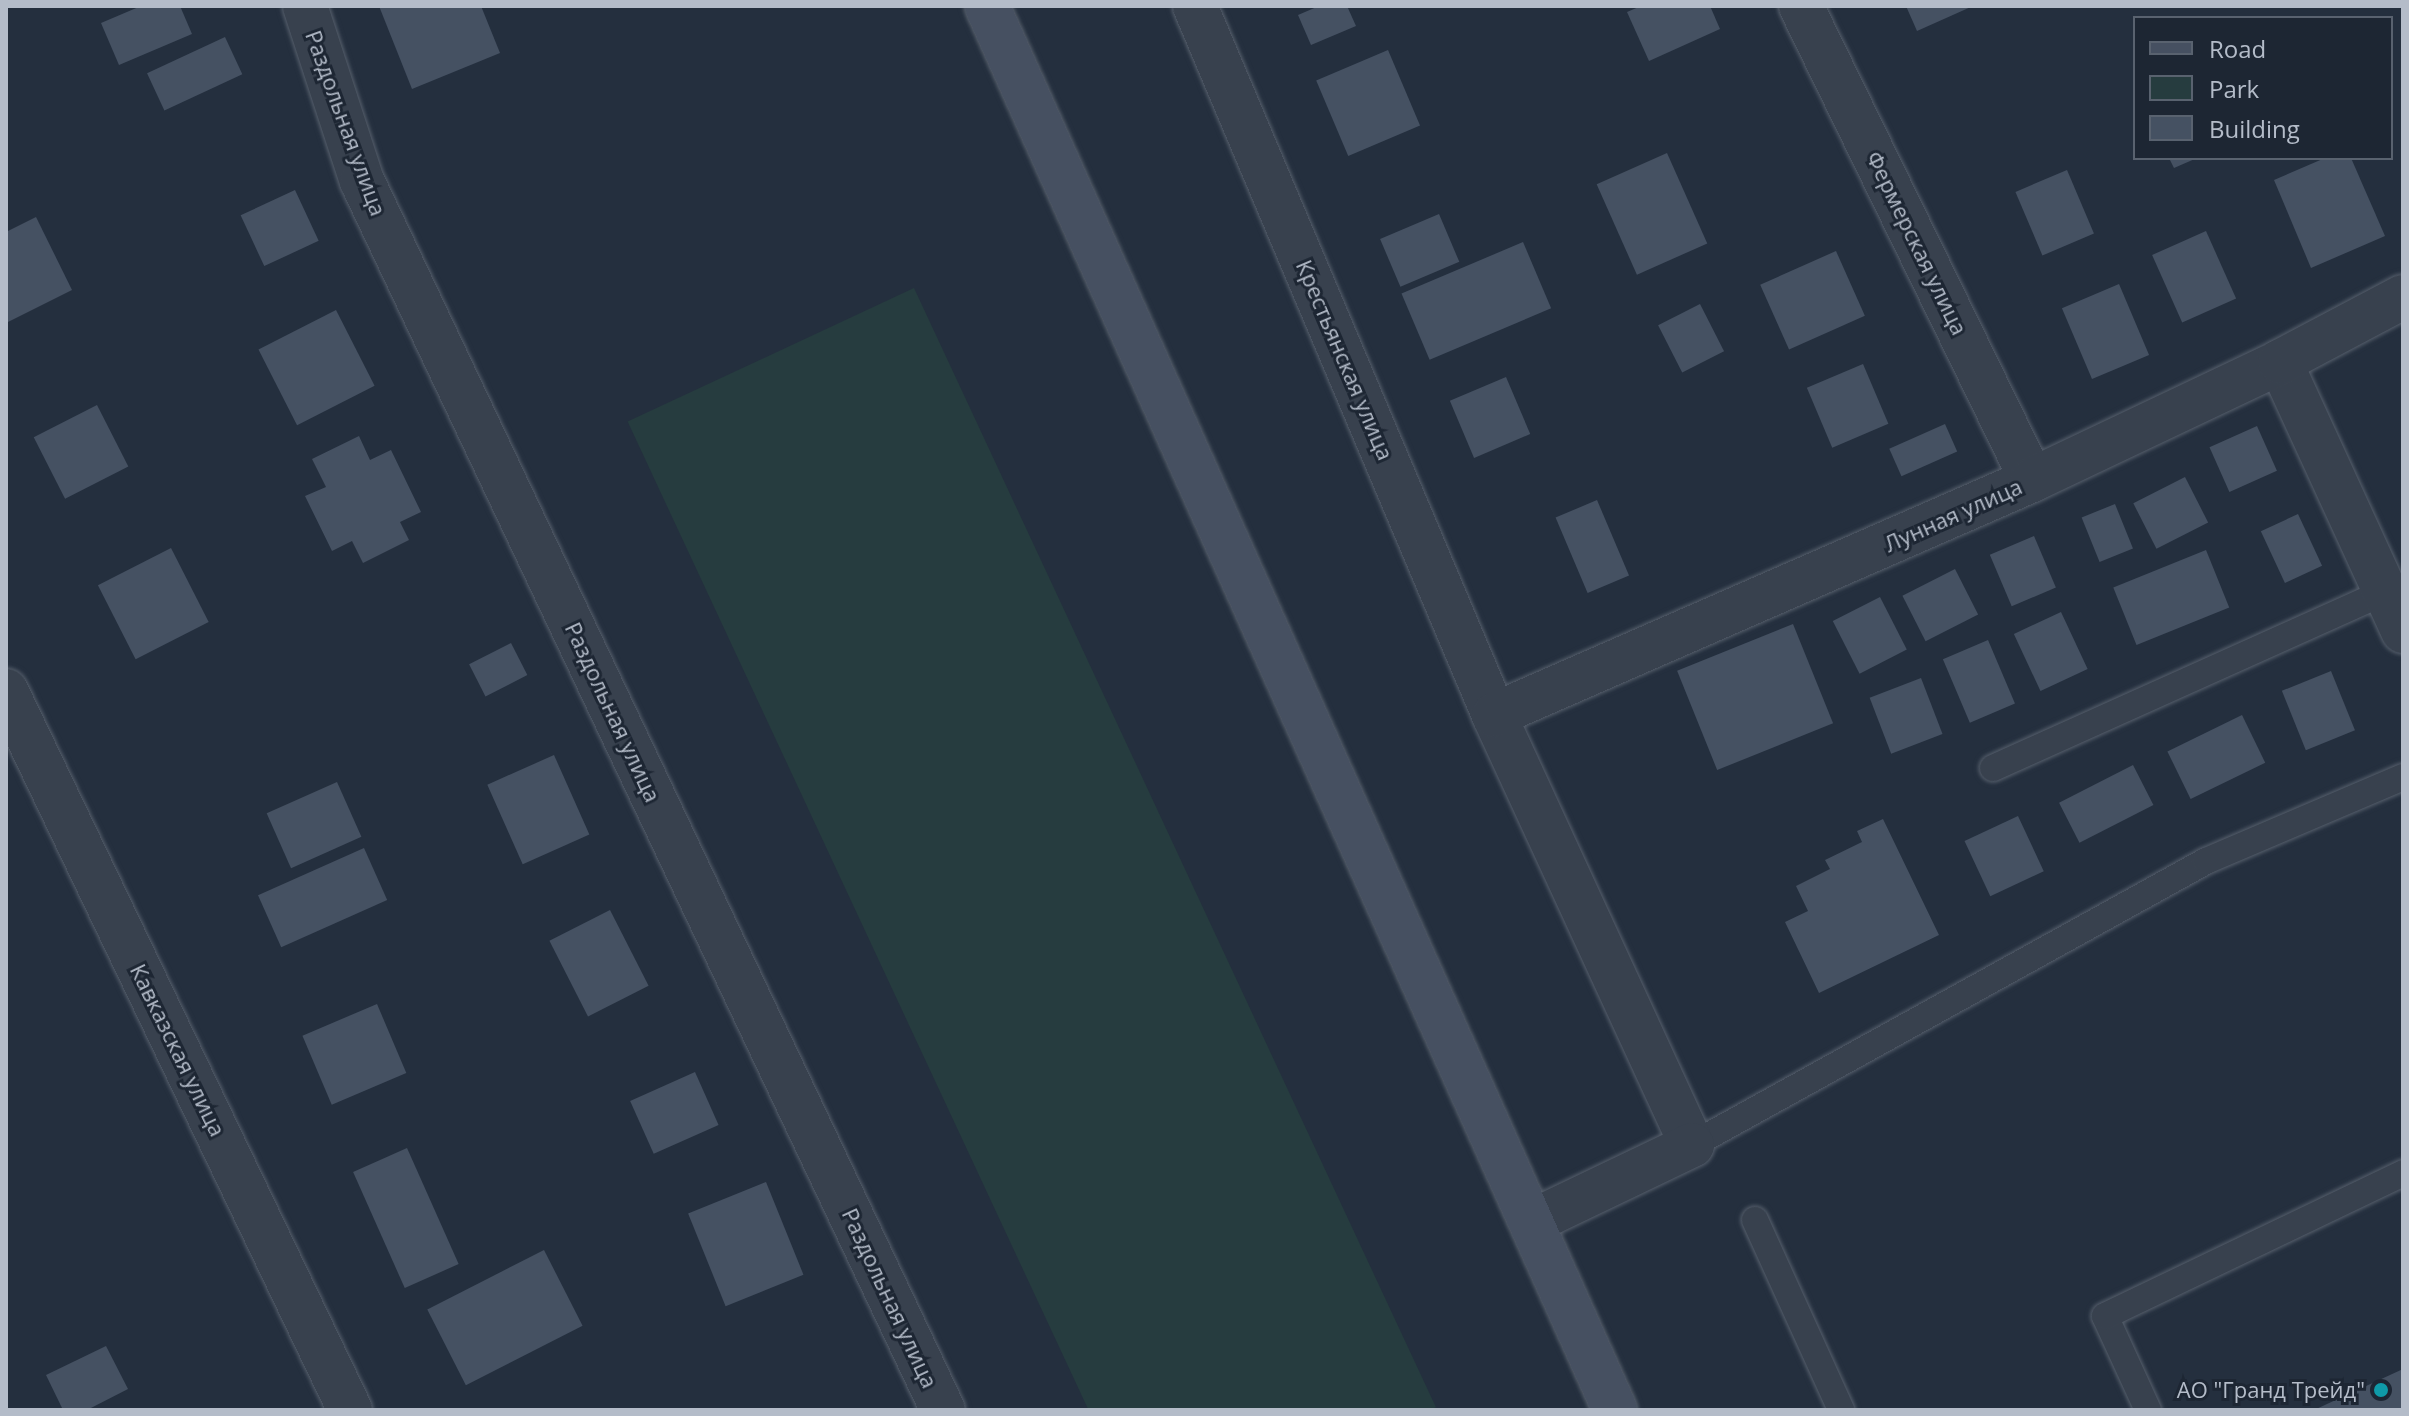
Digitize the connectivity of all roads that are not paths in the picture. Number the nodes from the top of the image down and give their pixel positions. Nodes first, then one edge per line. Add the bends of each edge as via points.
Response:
1 (305, 6) edge
2 (987, 6) edge
3 (1195, 6) edge
4 (1801, 6) edge
5 (2403, 297) edge
6 (2280, 362) junction
7 (2032, 480) junction
8 (2394, 612) edge
9 (6, 691) edge
10 (1494, 715) junction
11 (1993, 768) dead end
12 (2403, 777) edge
13 (1692, 1145) junction
14 (2403, 1173) edge
15 (1755, 1220) dead end
16 (1531, 1222) junction
17 (350, 1410) edge
18 (943, 1410) edge
19 (1615, 1410) edge
20 (1841, 1410) edge
21 (2148, 1410) edge

1 - 18 street, Раздольная улица via 362,181
2 - 16 main road
3 - 10 street, Крестьянская улица
4 - 7 street, Фермерская улица
5 - 6 street, Лунная улица
6 - 7 street, Лунная улица
6 - 8 street
7 - 10 street, Лунная улица
8 - 11 lane
9 - 17 street, Кавказская улица
10 - 13 street, Крестьянская улица
12 - 13 lane via 2206,861
13 - 16 street
14 - 21 lane via 2105,1316
15 - 20 lane
16 - 19 main road

